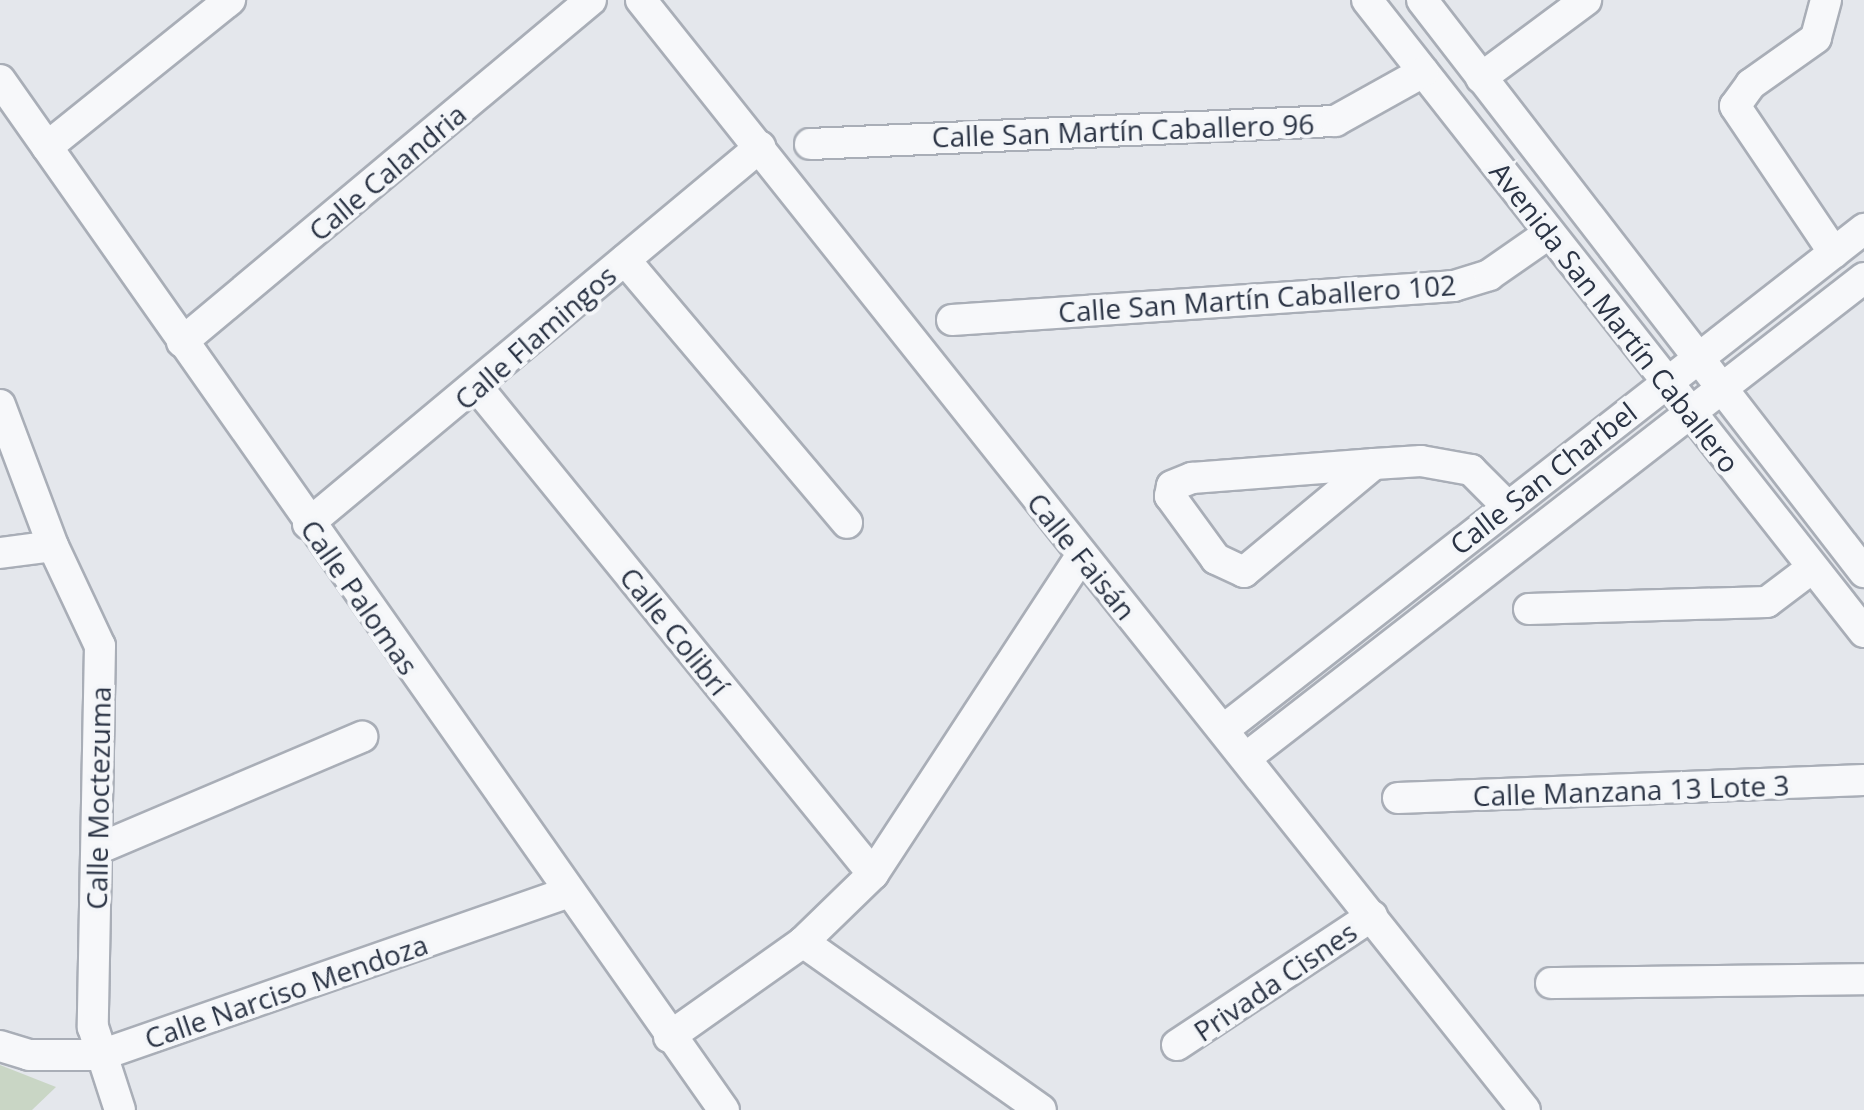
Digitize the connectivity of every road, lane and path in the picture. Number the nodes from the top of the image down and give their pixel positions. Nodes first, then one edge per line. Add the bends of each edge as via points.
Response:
1 (230, 0) edge
2 (590, 0) edge
3 (641, 0) edge
4 (1367, 0) edge
5 (1422, 0) edge
6 (1586, 0) edge
7 (1826, 0) edge
8 (1424, 72) junction
9 (1481, 78) junction
10 (0, 80) edge
11 (810, 144) dead end
12 (760, 147) junction
13 (47, 148) junction
14 (1864, 229) edge
15 (1548, 234) junction
16 (1834, 253) junction
17 (626, 260) junction
18 (1864, 278) edge
19 (952, 320) dead end
20 (182, 342) junction
21 (1700, 354) junction
22 (1667, 382) junction
23 (1725, 387) junction
24 (478, 388) junction
25 (0, 405) edge
26 (1691, 413) junction
27 (1374, 464) junction
28 (1507, 506) junction
29 (847, 523) dead end
30 (308, 524) junction
31 (53, 546) junction
32 (0, 552) edge
33 (1081, 556) junction
34 (1812, 568) junction
35 (1864, 572) edge
36 (1528, 609) dead end
37 (1864, 632) edge
38 (1222, 730) junction
39 (362, 737) dead end
40 (1247, 757) junction
41 (1864, 780) edge
42 (1398, 798) dead end
43 (100, 848) junction
44 (872, 874) junction
45 (568, 892) junction
46 (1372, 916) junction
47 (802, 942) junction
48 (1864, 979) edge
49 (1551, 983) dead end
50 (669, 1037) junction
51 (0, 1046) edge
52 (1177, 1046) dead end
53 (101, 1055) junction
54 (120, 1110) edge
55 (724, 1110) edge
56 (1041, 1110) edge
57 (1525, 1110) edge

1 - 13 street
2 - 20 street, Calle Calandria
3 - 12 street, Calle Faisán
4 - 8 street, Avenida San Martín Caballero
5 - 9 street, Avenida San Martín Caballero
6 - 9 street
7 - 16 street via 1816,38 1751,84 1735,106
8 - 11 street, Calle San Martín Caballero 96 via 1335,121
8 - 15 street, Avenida San Martín Caballero
9 - 21 street, Avenida San Martín Caballero
10 - 13 street, Calle Palomas
12 - 17 street, Calle Flamingos
12 - 33 street, Calle Faisán
13 - 20 street, Calle Palomas
14 - 16 street, Calle San Charbel
15 - 19 street, Calle San Martín Caballero 102 via 1490,274 1454,286
15 - 22 street, Avenida San Martín Caballero
16 - 21 street, Calle San Charbel
17 - 24 street, Calle Flamingos
17 - 29 street
18 - 23 street, Calle San Charbel
20 - 30 street, Calle Palomas
21 - 22 street, Calle San Charbel
21 - 23 street, Avenida San Martín Caballero
22 - 26 street, Avenida San Martín Caballero
22 - 28 street, Calle San Charbel
23 - 26 street, Calle San Charbel
23 - 35 street, Avenida San Martín Caballero
24 - 30 street, Calle Flamingos
24 - 44 street, Calle Colibrí
25 - 31 street, Calle Moctezuma
26 - 34 street, Avenida San Martín Caballero
26 - 40 street, Calle San Charbel
27 - 27 street via 1192,478 1172,486 1170,496 1216,559 1244,572
27 - 28 street via 1446,462 1471,470
28 - 38 street, Calle San Charbel
30 - 45 street, Calle Palomas
31 - 32 street
31 - 43 street, Calle Moctezuma via 100,646
33 - 38 street, Calle Faisán
33 - 44 street
34 - 36 street via 1767,602
34 - 37 street, Avenida San Martín Caballero
38 - 40 street, Calle Faisán
39 - 43 street
40 - 46 street, Calle Faisán
41 - 42 street, Calle Manzana 13 Lote 3
43 - 53 street, Calle Moctezuma via 93,1027
44 - 47 street
45 - 50 street, Calle Palomas
45 - 53 street, Calle Narciso Mendoza
46 - 52 street, Privada Cisnes
46 - 57 street, Calle Faisán
47 - 50 street
47 - 56 street
48 - 49 street
50 - 55 street, Calle Palomas
51 - 53 street, Calle Narciso Mendoza via 29,1055
53 - 54 street, Calle Moctezuma

